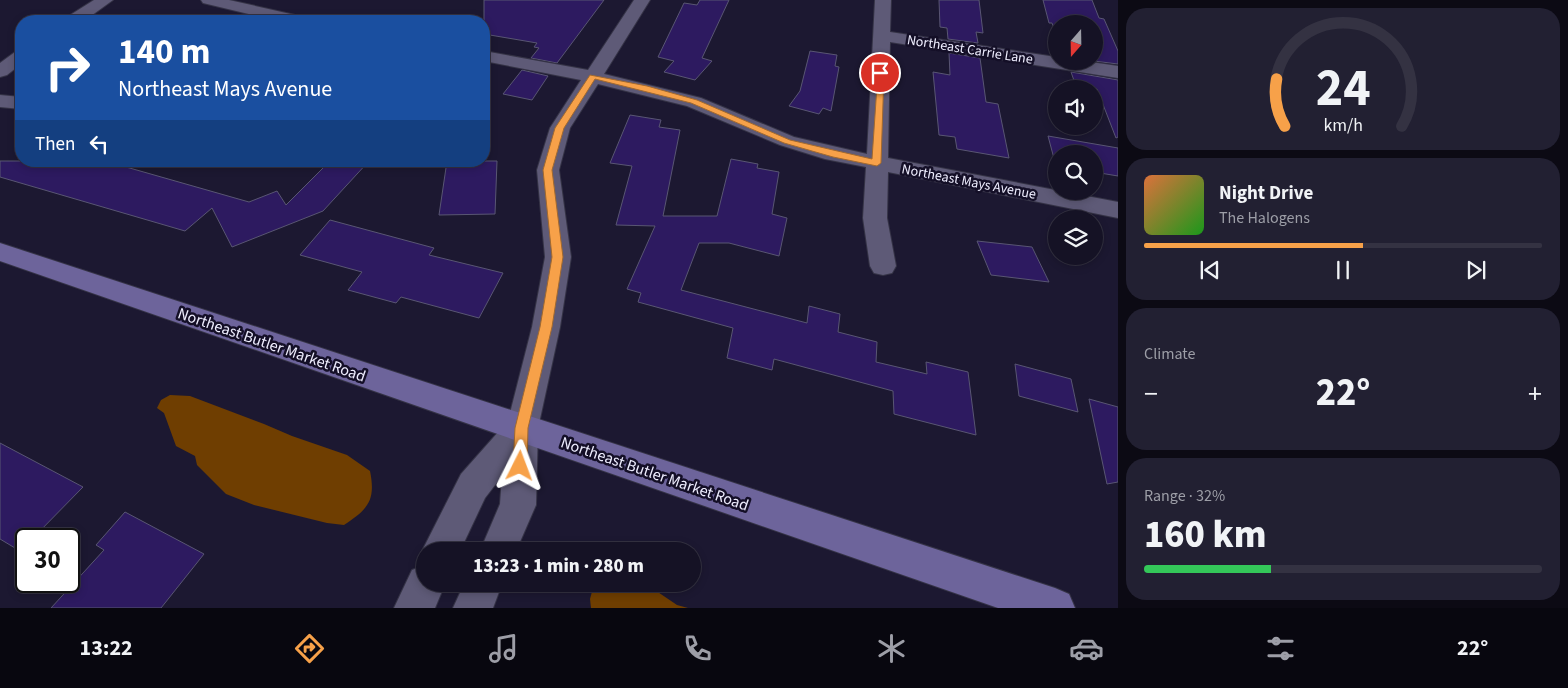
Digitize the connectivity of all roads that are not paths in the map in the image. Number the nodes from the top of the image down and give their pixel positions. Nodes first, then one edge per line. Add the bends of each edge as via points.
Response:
1 (105, 0) edge
2 (209, 0) edge
3 (642, 0) edge
4 (883, 0) edge
5 (83, 15) edge
6 (273, 15) edge
7 (882, 36) junction
8 (490, 57) edge
9 (15, 60) edge
10 (0, 71) edge
11 (1118, 72) edge
12 (593, 77) junction
13 (0, 101) edge
14 (15, 102) edge
15 (877, 163) junction
16 (1118, 210) edge
17 (0, 252) edge
18 (883, 266) dead end
19 (522, 428) junction
20 (445, 542) edge
21 (502, 542) edge
22 (422, 592) edge
23 (480, 592) edge
24 (414, 608) edge
25 (473, 608) edge
26 (1055, 608) edge

1 - 5 street
2 - 6 street
3 - 12 street
4 - 7 street
7 - 11 street, Northeast Carrie Lane
7 - 15 street
8 - 12 street, Northeast Mays Avenue
9 - 10 street
12 - 15 street, Northeast Mays Avenue via 694,102 787,141
12 - 19 street via 560,128 548,170 558,257 546,327
13 - 14 street
15 - 16 street, Northeast Mays Avenue
15 - 18 street via 875,218
17 - 19 main road, Northeast Butler Market Road
19 - 20 street via 473,486
19 - 21 street via 518,505
19 - 26 main road, Northeast Butler Market Road
22 - 24 street
23 - 25 street

